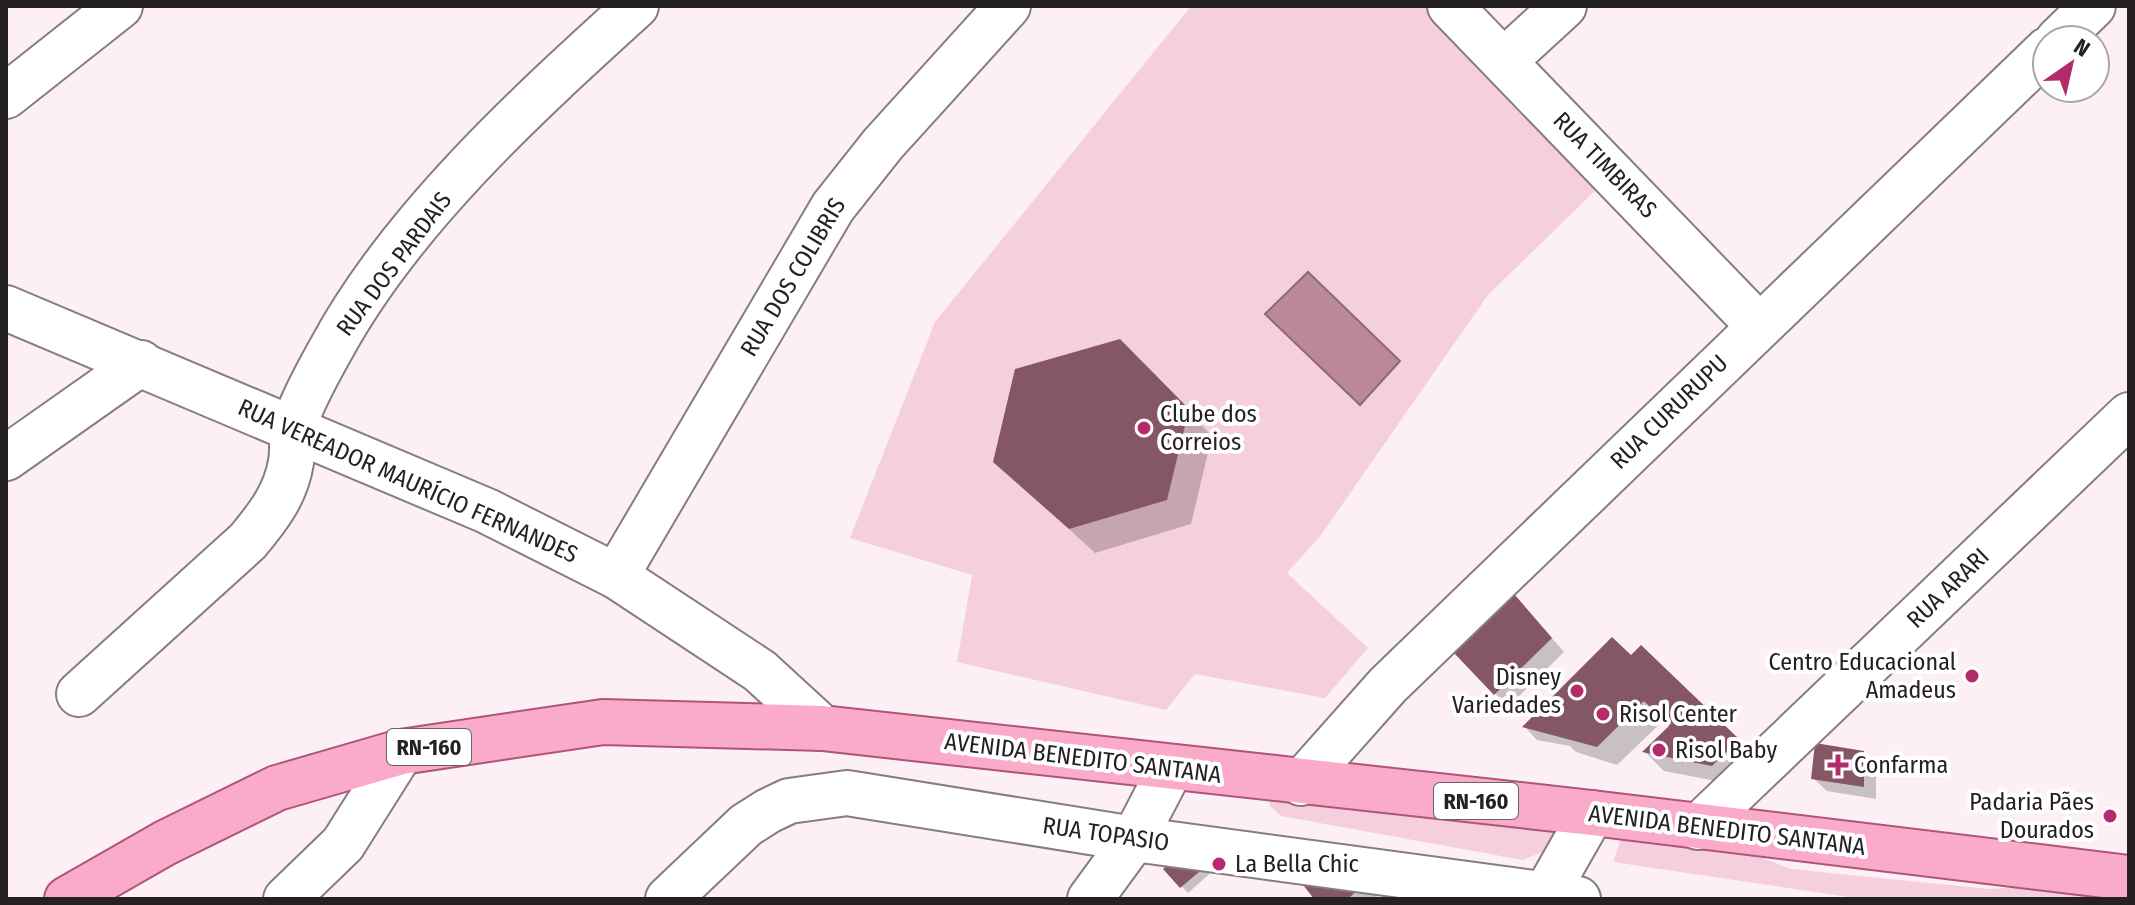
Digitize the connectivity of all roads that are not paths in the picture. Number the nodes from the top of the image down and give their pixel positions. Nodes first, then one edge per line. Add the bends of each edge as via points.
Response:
1 (120, 6) edge
2 (636, 6) edge
3 (1008, 6) edge
4 (1450, 6) edge
5 (1564, 6) edge
6 (2093, 6) edge
7 (2074, 24) edge
8 (1504, 61) junction
9 (2031, 65) edge
10 (6, 96) edge
11 (6, 308) edge
12 (1758, 325) junction
13 (141, 363) junction
14 (2129, 415) edge
15 (294, 427) junction
16 (6, 458) edge
17 (616, 576) junction
18 (79, 694) dead end
19 (822, 728) junction
20 (401, 752) junction
21 (1171, 768) junction
22 (1301, 783) junction
23 (1592, 813) junction
24 (1698, 827) junction
25 (1134, 839) junction
26 (2129, 878) edge
27 (1556, 897) edge
28 (67, 899) edge
29 (286, 899) edge
30 (668, 899) edge
31 (1090, 899) edge

1 - 10 street
2 - 15 street, RUA DOS PARDAIS via 497,137 436,204 339,336
3 - 17 street, RUA DOS COLIBRIS via 833,207
4 - 8 street, RUA TIMBIRAS
5 - 8 street
6 - 7 street
8 - 12 street, RUA TIMBIRAS
9 - 12 street, RUA CURURUPU
11 - 13 street, RUA VEREADOR MAURÍCIO FERNANDES
12 - 22 street, RUA CURURUPU via 1388,685
13 - 15 street, RUA VEREADOR MAURÍCIO FERNANDES
13 - 16 street
14 - 24 street, RUA ARARI
15 - 17 street, RUA VEREADOR MAURÍCIO FERNANDES via 487,511
15 - 18 street, RUA DOS PARDAIS via 291,463 272,512 248,541
17 - 19 street, RUA VEREADOR MAURÍCIO FERNANDES via 760,671
19 - 20 main road, AVENIDA BENEDITO SANTANA / RN-160 via 603,722
19 - 21 main road, AVENIDA BENEDITO SANTANA / RN-160
20 - 28 main road, AVENIDA BENEDITO SANTANA / RN-160 via 277,788
20 - 29 street via 343,844
21 - 22 main road, AVENIDA BENEDITO SANTANA / RN-160
21 - 25 street
22 - 23 main road, AVENIDA BENEDITO SANTANA / RN-160
23 - 24 main road, AVENIDA BENEDITO SANTANA / RN-160
23 - 27 street
24 - 26 main road, AVENIDA BENEDITO SANTANA / RN-160
25 - 27 street, RUA TOPASIO
25 - 30 street, RUA TOPASIO via 847,793 815,796 789,801 746,825
25 - 31 street

